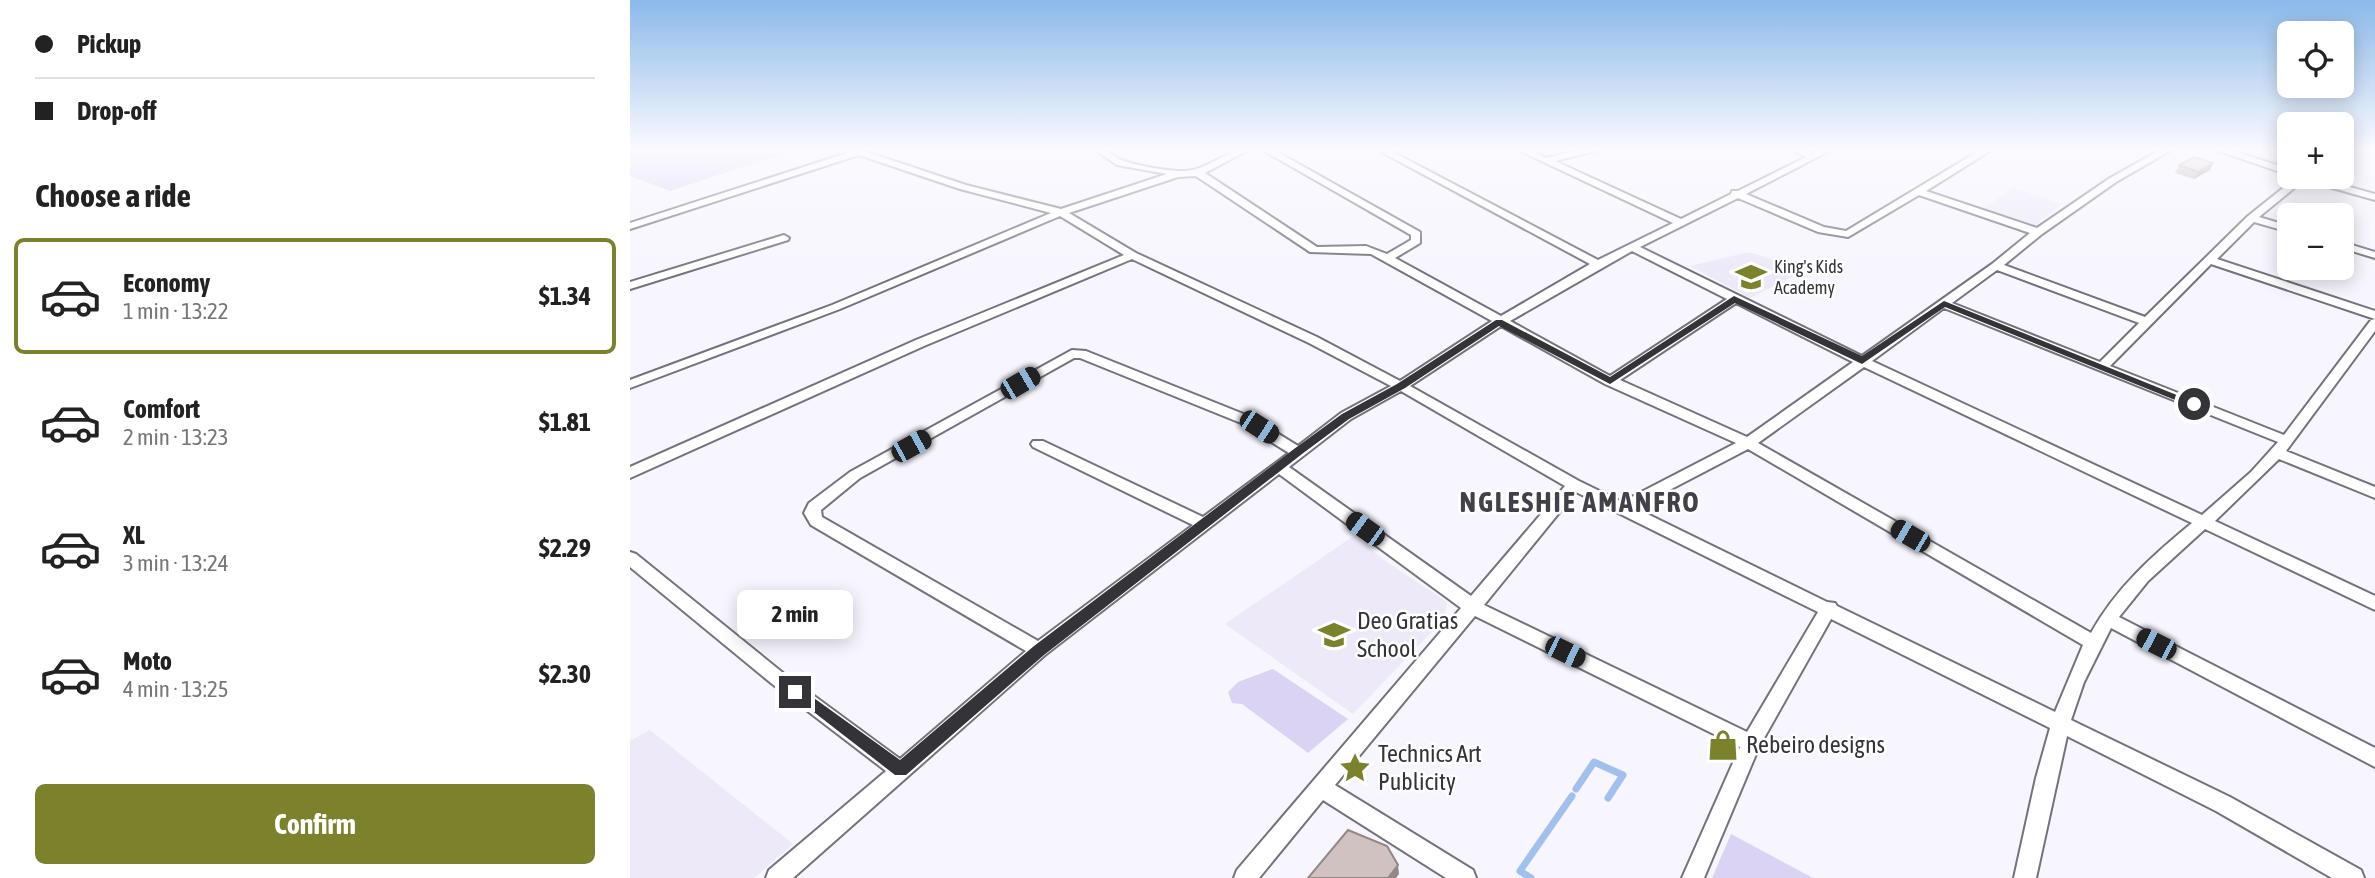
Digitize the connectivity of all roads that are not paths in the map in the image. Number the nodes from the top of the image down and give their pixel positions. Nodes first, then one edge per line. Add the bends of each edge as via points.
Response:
1 (737, 190) edge
2 (975, 190) edge
3 (1128, 190) edge
4 (1224, 190) edge
5 (1338, 190) edge
6 (1458, 190) edge
7 (1612, 190) edge
8 (1741, 190) edge
9 (2099, 190) edge
10 (2287, 190) edge
11 (2347, 190) edge
12 (1917, 191) joint
13 (1735, 193) junction
14 (2375, 198) edge
15 (1061, 212) junction
16 (2252, 218) junction
17 (1680, 222) junction
18 (2277, 225) edge
19 (630, 226) edge
20 (2038, 232) junction
21 (784, 238) dead end
22 (1633, 248) junction
23 (2354, 249) edge
24 (1132, 255) junction
25 (2375, 255) edge
26 (1388, 258) junction
27 (2208, 260) junction
28 (1598, 264) junction
29 (1996, 266) junction
30 (630, 286) edge
31 (1734, 299) junction
32 (1944, 304) junction
33 (2375, 315) edge
34 (2145, 321) junction
35 (1499, 322) junction
36 (2375, 323) edge
37 (1862, 361) junction
38 (2102, 367) junction
39 (1610, 381) junction
40 (630, 384) edge
41 (1401, 386) junction
42 (1748, 443) junction
43 (1038, 444) dead end
44 (2281, 447) junction
45 (1298, 452) junction
46 (1278, 466) junction
47 (630, 473) edge
48 (1574, 485) junction
49 (2375, 494) edge
50 (1623, 508) junction
51 (2206, 522) junction
52 (1203, 523) junction
53 (630, 558) edge
54 (2375, 603) edge
55 (1473, 607) junction
56 (1829, 608) junction
57 (2108, 619) junction
58 (2094, 643) junction
59 (1039, 650) junction
60 (2059, 722) junction
61 (1751, 743) junction
62 (2375, 758) edge
63 (900, 770) junction
64 (1321, 788) junction
65 (777, 878) edge
66 (1245, 878) edge
67 (1465, 878) edge
68 (1693, 878) edge
69 (2025, 878) edge
70 (2353, 878) edge

1 - 19 street
2 - 15 street
3 - 15 street
4 - 26 street via 1314,250 1363,248
5 - 26 street via 1416,234 1416,241
6 - 28 street
7 - 17 street
8 - 13 street
9 - 20 street
10 - 16 street
11 - 14 street
12 - 13 street via 1848,234 1822,230
12 - 20 street
13 - 17 street
15 - 24 street
15 - 40 street via 836,307
16 - 18 street
16 - 27 street
17 - 22 street
20 - 29 street
21 - 30 street
22 - 28 street
22 - 31 street
23 - 25 street
24 - 41 street
24 - 47 street via 920,343
26 - 35 street
27 - 33 street
27 - 34 street
28 - 35 street
29 - 32 street
29 - 34 street
31 - 37 street
31 - 39 street
32 - 37 street
32 - 38 street
34 - 38 street
35 - 39 street
35 - 41 street
36 - 44 street
37 - 42 street
37 - 51 street
38 - 44 street
39 - 42 street
41 - 45 street via 1346,416
41 - 48 street
42 - 50 street
42 - 58 street
43 - 52 street
44 - 49 street
44 - 51 street
45 - 46 street
45 - 59 street via 1233,414 1072,354 855,475 814,507 816,521
46 - 52 street
46 - 55 street
48 - 50 street
48 - 55 street
50 - 56 street
51 - 54 street
51 - 57 street via 2145,575
52 - 59 street
53 - 63 street via 777,678
55 - 61 street
55 - 64 street
56 - 60 street
56 - 61 street
57 - 58 street
57 - 62 street
58 - 60 street
59 - 63 street
60 - 69 street
60 - 70 street via 2223,804
61 - 68 street
63 - 65 street
64 - 66 street
64 - 67 street

